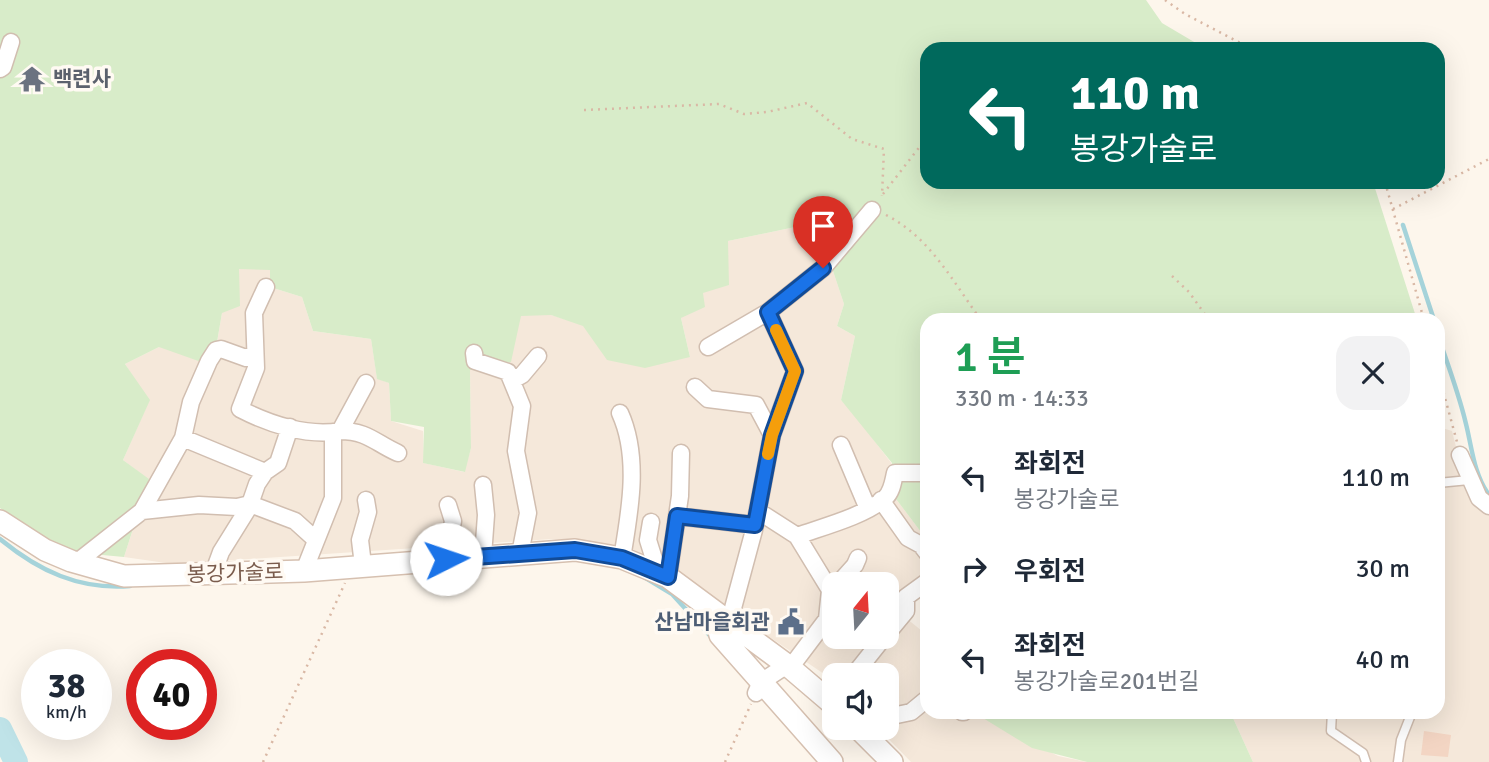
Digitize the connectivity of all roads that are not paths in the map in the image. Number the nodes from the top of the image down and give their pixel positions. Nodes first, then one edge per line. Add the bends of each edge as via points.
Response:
1 (11, 42) dead end
2 (0, 69) edge
3 (872, 210) road end
4 (266, 287) dead end
5 (768, 312) junction
6 (708, 346) dead end
7 (474, 353) dead end
8 (253, 354) junction
9 (538, 356) dead end
10 (513, 380) junction
11 (366, 383) dead end
12 (695, 387) dead end
13 (620, 412) dead end
14 (290, 427) junction
15 (337, 432) junction
16 (772, 435) junction
17 (183, 438) junction
18 (841, 445) dead end
19 (398, 453) dead end
20 (681, 453) dead end
21 (1460, 455) road end
22 (265, 472) junction
23 (920, 473) edge
24 (1469, 480) junction
25 (1445, 482) edge
26 (483, 485) dead end
27 (366, 500) dead end
28 (878, 502) junction
29 (250, 504) junction
30 (448, 505) dead end
31 (1489, 506) edge
32 (142, 510) junction
33 (677, 516) junction
34 (756, 518) junction
35 (0, 521) edge
36 (651, 522) dead end
37 (797, 536) junction
38 (316, 540) junction
39 (920, 544) edge
40 (520, 554) junction
41 (483, 556) junction
42 (622, 558) junction
43 (858, 558) dead end
44 (446, 559) junction
45 (76, 563) junction
46 (357, 566) junction
47 (304, 571) junction
48 (823, 572) edge
49 (848, 572) edge
50 (213, 574) junction
51 (663, 575) junction
52 (920, 587) edge
53 (722, 617) junction
54 (900, 618) edge
55 (822, 625) edge
56 (875, 649) edge
57 (863, 663) edge
58 (789, 666) junction
59 (759, 687) junction
60 (822, 693) edge
61 (920, 705) edge
62 (899, 715) edge
63 (1332, 719) edge
64 (1409, 719) edge
65 (881, 740) edge
66 (832, 762) edge
67 (892, 762) edge
68 (1366, 762) edge
69 (1398, 762) edge

1 - 2 street
3 - 5 street via 823,268
4 - 8 street via 254,313 257,346
5 - 6 street
5 - 16 street via 795,371
7 - 10 street via 475,361 508,372
8 - 14 street via 256,368 240,409
8 - 17 street via 246,358 216,350 191,402
9 - 10 street
10 - 40 street via 522,406 510,448 528,513
11 - 15 street
12 - 16 street via 708,399 756,405
13 - 42 street via 628,431 631,488
14 - 15 street
14 - 22 street via 278,463
15 - 19 street via 373,437
15 - 38 street via 335,488
16 - 34 street
17 - 22 street
17 - 32 street
18 - 28 street
20 - 33 street
21 - 24 street
22 - 29 street
23 - 28 street via 895,473 891,490
24 - 25 lane
24 - 31 street
26 - 41 street
27 - 46 street via 368,512
28 - 37 street
28 - 39 street via 908,538
29 - 32 street
29 - 38 street via 295,521
29 - 50 street
30 - 44 street via 453,521
32 - 45 street
33 - 34 street
33 - 51 street
34 - 37 street
34 - 53 street
35 - 45 street, 봉강가술로
36 - 51 street via 648,540
37 - 48 street
38 - 47 street
40 - 41 street, 봉강가술로
40 - 42 street, 봉강가술로 via 575,550
41 - 44 street, 봉강가술로
42 - 51 street, 봉강가술로
43 - 49 street
44 - 46 street, 봉강가술로
45 - 50 street, 봉강가술로 via 124,576
46 - 47 street, 봉강가술로
47 - 50 street, 봉강가술로
51 - 53 street, 봉강가술로
52 - 54 street via 906,597 906,611
53 - 58 street, 봉강가술로
53 - 59 street, 봉강가술로 via 720,635
55 - 58 street
56 - 57 street
58 - 59 street
58 - 60 street, 봉강가술로
59 - 66 street, 봉강가술로
61 - 62 street
63 - 68 lane via 1331,731 1363,753
64 - 69 lane
65 - 67 street

